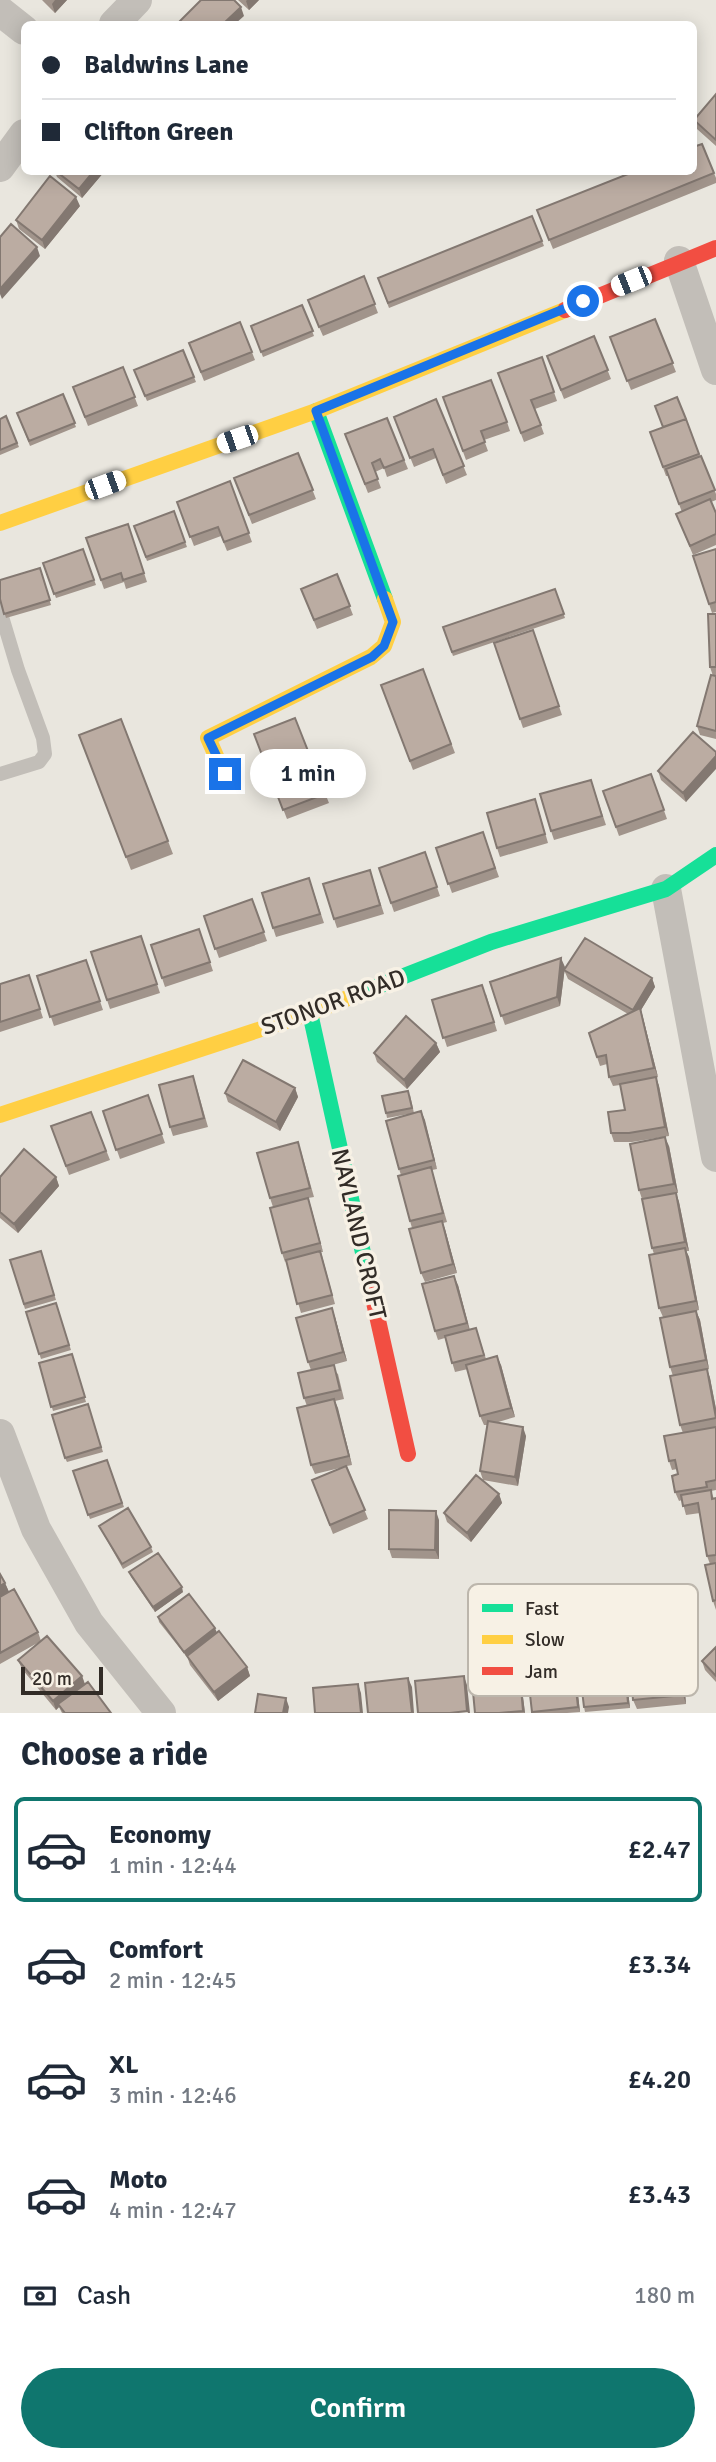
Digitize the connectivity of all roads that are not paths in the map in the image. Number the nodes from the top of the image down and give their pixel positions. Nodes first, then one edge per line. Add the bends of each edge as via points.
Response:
1 (137, 0) edge
2 (0, 11) edge
3 (117, 21) edge
4 (21, 28) edge
5 (21, 138) edge
6 (0, 167) edge
7 (716, 248) edge
8 (679, 261) junction
9 (716, 370) edge
10 (316, 411) junction
11 (0, 523) edge
12 (0, 610) edge
13 (225, 774) dead end
14 (0, 775) edge
15 (716, 855) edge
16 (666, 889) junction
17 (310, 1013) junction
18 (0, 1115) edge
19 (716, 1157) edge
20 (0, 1434) edge
21 (408, 1454) dead end
22 (161, 1713) edge

1 - 3 street
2 - 4 street
5 - 6 street
7 - 8 street
8 - 9 street
8 - 10 street
10 - 11 street
10 - 13 street via 393,622 384,646 372,657 208,738
12 - 14 lane via 45,754 39,762
15 - 16 street, STONOR ROAD
16 - 17 street, STONOR ROAD via 491,942
16 - 19 street
17 - 18 street, STONOR ROAD
17 - 21 street, NAYLAND CROFT
20 - 22 street via 36,1529 89,1623

